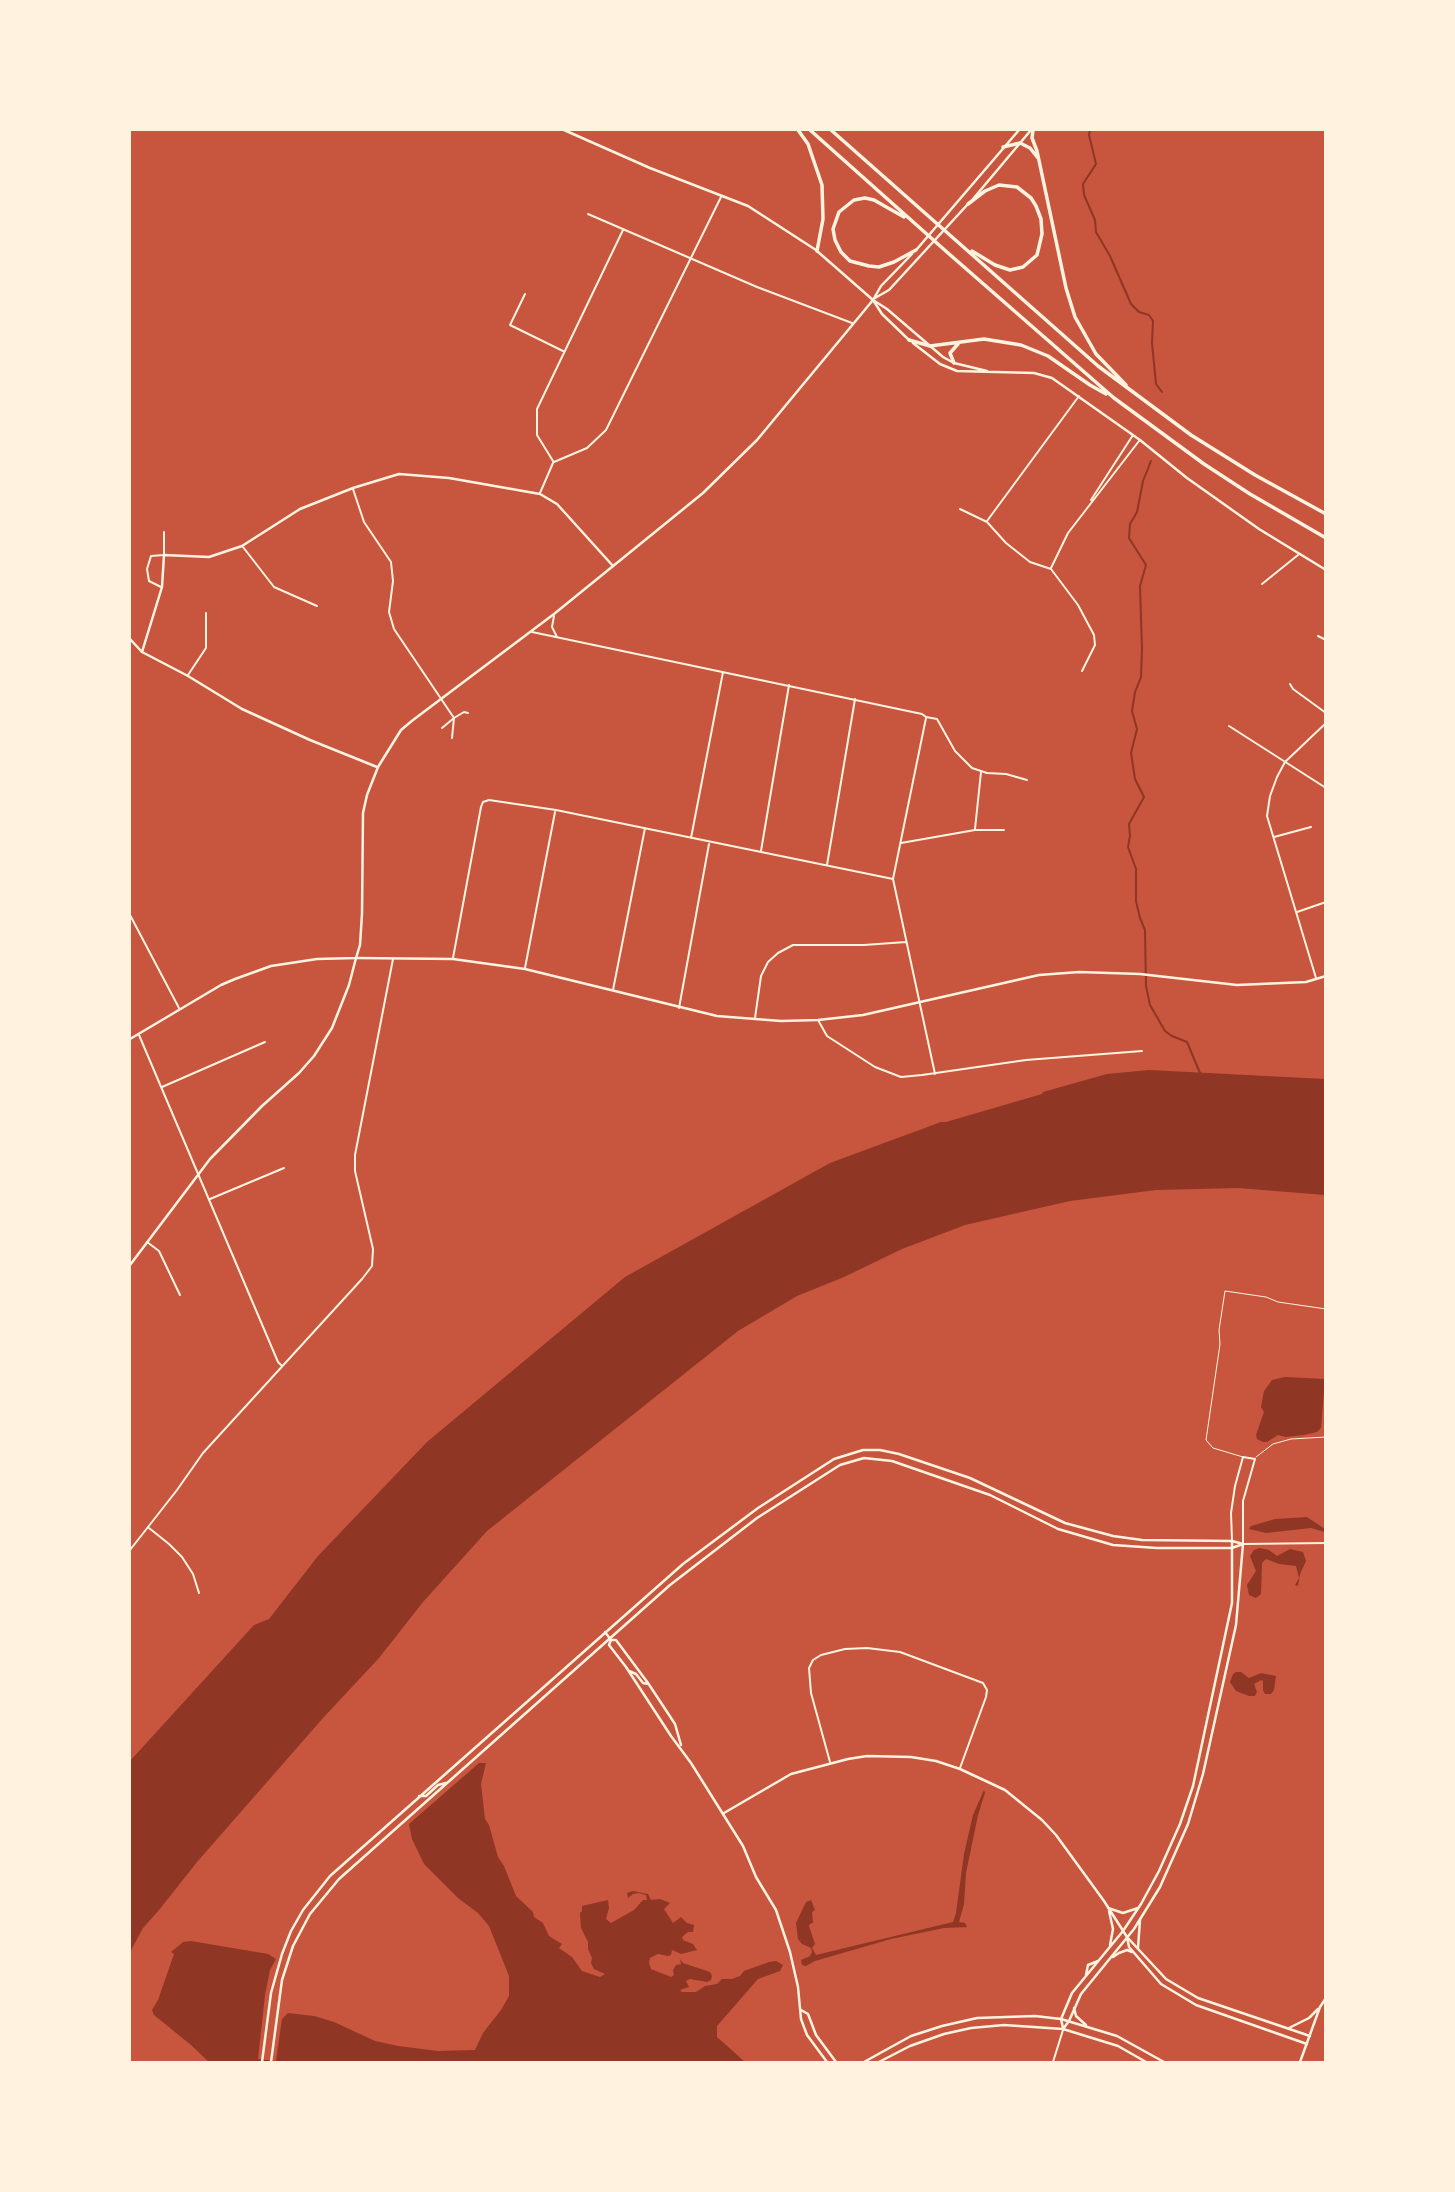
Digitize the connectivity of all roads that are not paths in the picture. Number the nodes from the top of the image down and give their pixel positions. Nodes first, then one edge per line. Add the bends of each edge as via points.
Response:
1 (564, 130) edge
2 (798, 130) edge
3 (810, 130) edge
4 (831, 130) edge
5 (1019, 130) edge
6 (1032, 130) edge
7 (1020, 143) junction
8 (1003, 147) junction
9 (1039, 160) junction
10 (721, 197) junction
11 (968, 204) junction
12 (588, 214) dead end
13 (909, 219) junction
14 (624, 230) junction
15 (967, 249) junction
16 (916, 250) junction
17 (817, 251) junction
18 (692, 258) junction
19 (524, 295) dead end
20 (873, 300) junction
21 (853, 324) junction
22 (909, 340) junction
23 (960, 342) junction
24 (930, 346) junction
25 (564, 351) junction
26 (954, 363) junction
27 (990, 372) junction
28 (1134, 394) junction
29 (1079, 396) junction
30 (1114, 398) junction
31 (1133, 435) junction
32 (1140, 440) junction
33 (554, 462) junction
34 (352, 488) junction
35 (540, 494) junction
36 (1089, 504) junction
37 (960, 509) dead end
38 (1325, 514) edge
39 (987, 522) junction
40 (164, 532) dead end
41 (1325, 538) edge
42 (242, 546) junction
43 (164, 555) junction
44 (1298, 555) junction
45 (613, 566) junction
46 (1051, 569) junction
47 (1325, 570) edge
48 (1262, 584) dead end
49 (162, 587) junction
50 (317, 606) dead end
51 (206, 613) dead end
52 (554, 614) junction
53 (531, 631) junction
54 (1318, 636) dead end
55 (557, 638) junction
56 (130, 639) edge
57 (1325, 640) edge
58 (142, 652) junction
59 (1082, 671) dead end
60 (723, 672) junction
61 (188, 676) junction
62 (1290, 684) dead end
63 (789, 685) junction
64 (441, 699) junction
65 (855, 699) junction
66 (468, 713) dead end
67 (1325, 713) edge
68 (926, 717) junction
69 (454, 718) junction
70 (1325, 723) edge
71 (1229, 726) dead end
72 (442, 728) dead end
73 (452, 738) dead end
74 (1285, 762) junction
75 (378, 767) junction
76 (981, 771) junction
77 (1027, 780) dead end
78 (1325, 788) edge
79 (556, 810) junction
80 (1311, 827) dead end
81 (645, 828) junction
82 (975, 830) junction
83 (1004, 830) dead end
84 (1274, 837) junction
85 (691, 839) junction
86 (709, 843) junction
87 (901, 843) junction
88 (760, 852) junction
89 (827, 866) junction
90 (893, 879) junction
91 (1325, 902) edge
92 (1296, 913) junction
93 (130, 915) edge
94 (907, 942) junction
95 (356, 958) junction
96 (393, 958) junction
97 (453, 959) junction
98 (525, 969) junction
99 (1325, 976) edge
100 (1316, 979) junction
101 (613, 992) junction
102 (920, 1002) junction
103 (680, 1008) junction
104 (179, 1009) junction
105 (755, 1020) junction
106 (818, 1020) junction
107 (139, 1035) junction
108 (130, 1040) edge
109 (265, 1042) dead end
110 (1142, 1051) dead end
111 (935, 1073) junction
112 (161, 1087) junction
113 (284, 1168) dead end
114 (199, 1172) junction
115 (209, 1200) junction
116 (146, 1241) junction
117 (130, 1265) edge
118 (180, 1295) dead end
119 (1325, 1309) edge
120 (282, 1366) junction
121 (1325, 1437) edge
122 (1243, 1457) junction
123 (1255, 1459) junction
124 (148, 1528) junction
125 (1232, 1541) junction
126 (1325, 1543) edge
127 (1243, 1544) junction
128 (1232, 1549) junction
129 (130, 1550) edge
130 (199, 1593) dead end
131 (605, 1632) junction
132 (610, 1639) junction
133 (629, 1671) junction
134 (648, 1684) junction
135 (681, 1747) junction
136 (830, 1763) junction
137 (960, 1769) junction
138 (448, 1782) junction
139 (419, 1796) junction
140 (724, 1813) junction
141 (1108, 1908) junction
142 (1139, 1908) junction
143 (1141, 1917) junction
144 (1123, 1931) junction
145 (1127, 1937) junction
146 (1109, 1948) junction
147 (1138, 1948) junction
148 (1134, 1953) junction
149 (1108, 1961) junction
150 (1166, 1979) junction
151 (1161, 1984) junction
152 (1325, 1998) edge
153 (1320, 2007) junction
154 (1074, 2008) junction
155 (801, 2010) junction
156 (1061, 2019) junction
157 (1263, 2020) junction
158 (1069, 2021) junction
159 (1092, 2028) junction
160 (1261, 2028) junction
161 (1063, 2029) junction
162 (1288, 2029) junction
163 (1310, 2036) junction
164 (1307, 2044) junction
165 (271, 2060) edge
166 (262, 2063) edge
167 (827, 2063) edge
168 (836, 2063) edge
169 (864, 2063) edge
170 (879, 2063) edge
171 (1053, 2063) edge
172 (1146, 2063) edge
173 (1164, 2063) edge
174 (1300, 2063) edge

1 - 10 street
2 - 17 highway via 808,144 822,185 823,219
3 - 13 highway
4 - 15 highway
5 - 8 street
6 - 7 street
6 - 9 highway
7 - 8 highway
7 - 9 highway
7 - 11 street
8 - 16 street
9 - 28 highway via 1075,317 1096,354
10 - 17 street via 748,206
10 - 18 street
11 - 15 highway via 999,185 1017,187 1037,206 1042,234 1031,262 1010,270
11 - 20 street via 889,290
12 - 14 street
13 - 16 highway via 882,203 854,200 839,212 833,229 835,240 850,261 869,267 894,262
13 - 30 highway
14 - 18 street
14 - 25 street
15 - 28 highway
16 - 20 street
17 - 20 street
18 - 21 street
18 - 33 street via 606,430 587,448
19 - 25 street via 510,325
20 - 21 street
20 - 22 street
20 - 24 street
21 - 45 street via 750,448
22 - 24 highway
22 - 27 street via 957,371
23 - 24 highway
23 - 26 highway via 950,353
23 - 30 highway via 1001,341 1037,351
24 - 26 street
25 - 33 street via 537,409 537,435
26 - 27 street
27 - 29 street via 1034,373 1052,378
28 - 38 highway via 1201,442
29 - 31 street
29 - 39 street
30 - 41 highway via 1204,464
31 - 32 street
31 - 36 street
32 - 36 street
32 - 44 street
33 - 35 street
34 - 35 street via 399,474
34 - 42 street via 300,509
34 - 64 street via 364,522 391,562 389,612 394,629
35 - 45 street via 557,504
36 - 46 street
37 - 39 street
39 - 46 street via 1030,562
40 - 43 street
42 - 43 street via 209,557
42 - 50 street via 274,587
43 - 49 street
43 - 49 street via 151,556 147,569 149,581
44 - 47 street
44 - 48 street
45 - 52 street
46 - 59 street via 1094,635 1095,645
49 - 58 street
51 - 61 street via 206,648
52 - 53 street
52 - 55 street via 552,627
53 - 55 street
53 - 64 street
54 - 57 street
55 - 60 street
56 - 58 street
58 - 61 street
60 - 63 street
60 - 85 street
61 - 75 street via 242,709
62 - 67 street
63 - 65 street
63 - 88 street
64 - 69 street
64 - 75 street via 401,730
65 - 68 street
65 - 89 street
66 - 69 street
68 - 76 street via 937,719 955,751
68 - 87 street
69 - 72 street
69 - 73 street
70 - 74 street
71 - 74 street
74 - 78 street
74 - 84 street via 1269,796 1267,816
75 - 95 street via 363,813 362,914
76 - 77 street
76 - 82 street
79 - 81 street
79 - 97 street via 483,802
79 - 98 street
80 - 84 street
81 - 85 street
81 - 101 street
82 - 83 street
82 - 87 street
84 - 92 street
85 - 86 street
86 - 88 street
86 - 103 street
87 - 90 street
88 - 89 street
89 - 90 street
90 - 94 street
91 - 92 street
92 - 100 street
93 - 104 street
94 - 102 street
94 - 105 street via 793,945 768,962 761,976
95 - 96 street
95 - 104 street via 271,966 221,985
95 - 114 street via 332,1028 314,1056
96 - 97 street
96 - 120 street via 355,1155 373,1261 369,1272
97 - 98 street
98 - 101 street
99 - 100 street
100 - 102 street via 1237,985 1079,972 1039,975
101 - 103 street
102 - 106 street
102 - 111 street
103 - 105 street
104 - 107 street
105 - 106 street
106 - 111 street via 827,1036 875,1067 901,1077
107 - 108 street
107 - 112 street
109 - 112 street
110 - 111 street
112 - 114 street
113 - 115 street
114 - 115 street
114 - 116 street
115 - 120 street
116 - 117 street
116 - 118 street via 159,1251
119 - 122 lane via 1225,1291 1206,1440 1213,1448
120 - 124 street via 203,1453
121 - 123 lane via 1273,1444
122 - 123 street
122 - 125 street via 1231,1513
123 - 127 street via 1243,1501
124 - 129 street
124 - 130 street via 182,1557
125 - 127 street
125 - 128 street
125 - 131 street via 1142,1540 1097,1533 1058,1520 970,1478 894,1453 863,1450 834,1459 746,1517
126 - 127 street
127 - 128 street
127 - 143 street via 1236,1625 1197,1797 1173,1860
128 - 132 street via 1136,1547 1096,1541 1058,1529 966,1486 892,1461 864,1458 830,1471 757,1518
128 - 142 street via 1232,1603 1192,1786 1163,1863
131 - 132 street
131 - 139 street
132 - 133 street via 609,1645
132 - 134 street
132 - 138 street
133 - 134 street
133 - 135 street
134 - 135 street via 675,1724
135 - 140 street
136 - 137 street via 867,1756 911,1757
136 - 137 street via 809,1668 821,1654 867,1648 900,1652 984,1683 986,1697
136 - 140 street via 791,1774
137 - 141 street via 1005,1790 1042,1820
138 - 139 street
138 - 165 street via 339,1879 310,1914 282,1978
139 - 166 street via 330,1876 296,1922 274,1981
140 - 155 street via 776,1910
141 - 142 street via 1123,1913
141 - 144 street
141 - 146 street via 1113,1929
142 - 144 street
143 - 145 street
143 - 147 street
144 - 145 street
144 - 146 street
145 - 147 street
145 - 148 street
145 - 149 street
146 - 156 street via 1072,1993
147 - 150 street
148 - 149 street via 1119,1952
148 - 151 street
149 - 154 street
150 - 151 street
150 - 157 street via 1198,1998
151 - 160 street via 1196,2005
152 - 153 street
153 - 162 street
153 - 163 street
154 - 158 street
154 - 159 street via 1076,2017
155 - 167 street via 807,2035
155 - 168 street via 808,2014
156 - 158 street
156 - 161 street
156 - 169 street via 970,2020 911,2036
157 - 160 street
157 - 162 street
158 - 159 street
158 - 161 street
159 - 173 street via 1126,2040
160 - 164 street
161 - 170 street via 971,2028 923,2040
161 - 171 street
161 - 172 street via 1118,2046
162 - 163 street
163 - 164 street
164 - 174 street

